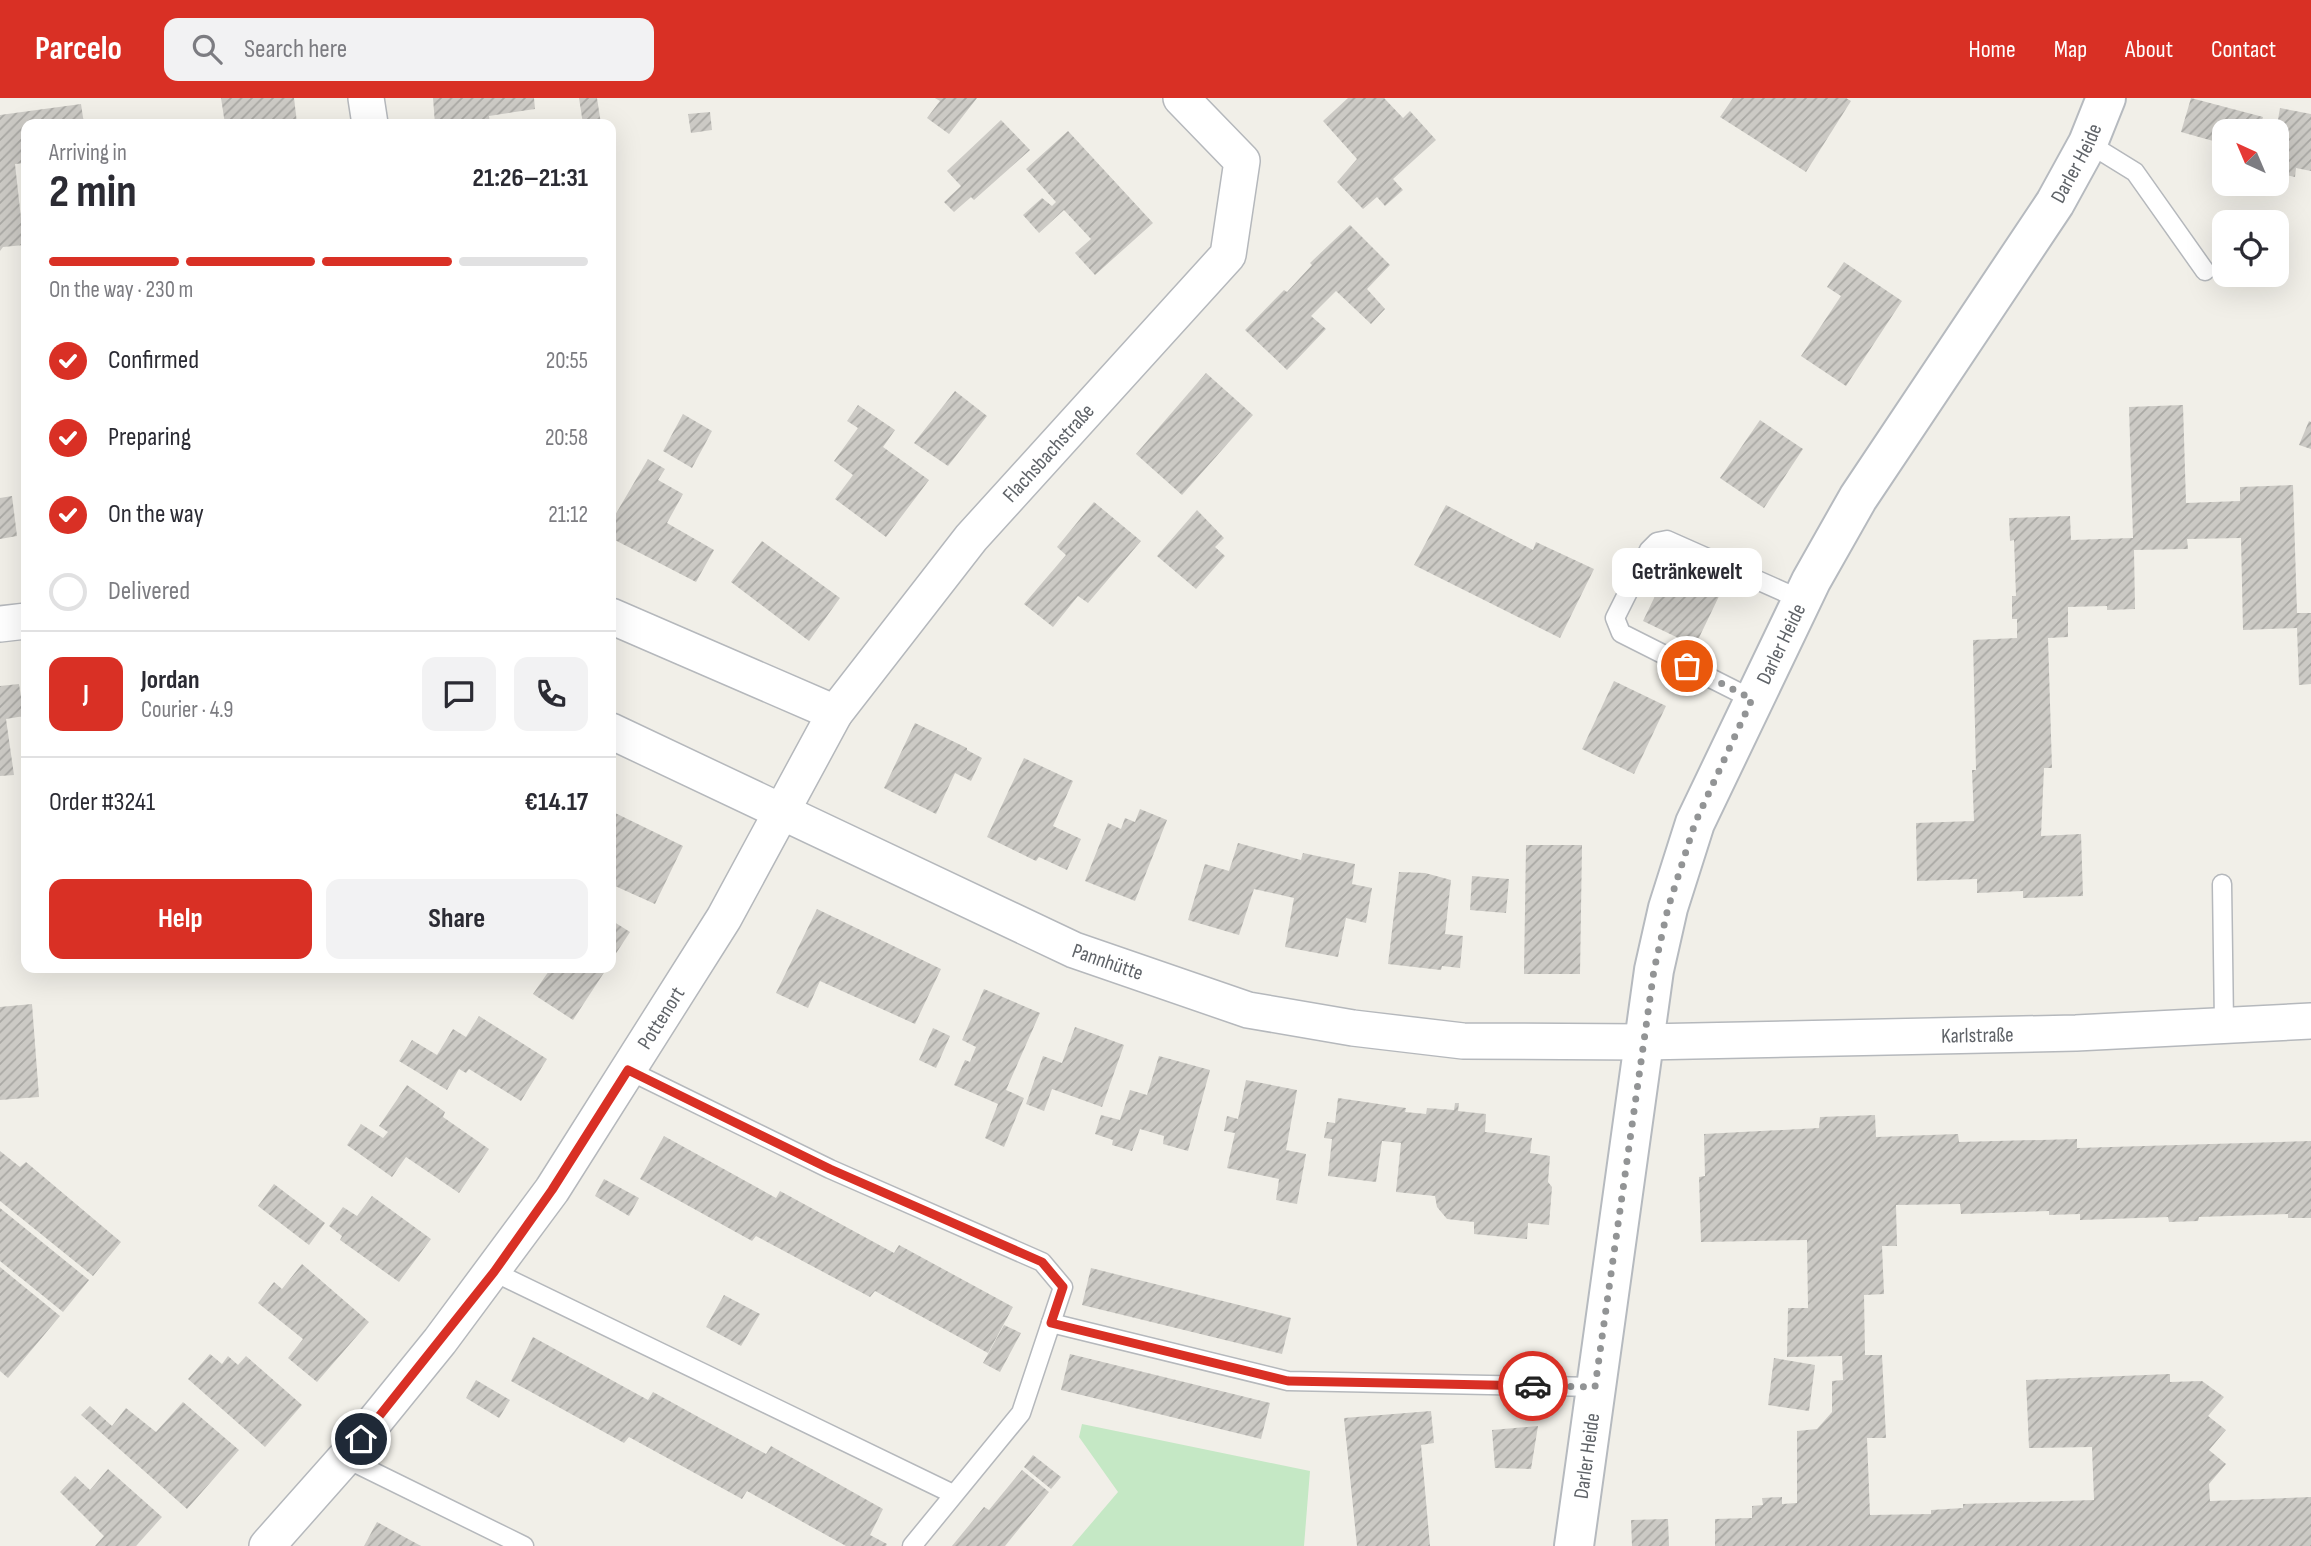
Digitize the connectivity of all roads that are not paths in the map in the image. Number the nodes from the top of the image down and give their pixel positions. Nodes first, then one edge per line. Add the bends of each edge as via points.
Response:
1 (366, 98) edge
2 (1181, 98) edge
3 (2106, 98) edge
4 (369, 119) edge
5 (2088, 143) junction
6 (2205, 271) dead end
7 (1802, 600) junction
8 (616, 618) edge
9 (21, 622) edge
10 (0, 624) edge
11 (1752, 699) junction
12 (835, 713) junction
13 (616, 733) edge
14 (782, 814) junction
15 (2222, 884) dead end
16 (2311, 1021) edge
17 (2224, 1023) junction
18 (1644, 1042) junction
19 (628, 1070) junction
20 (494, 1272) junction
21 (1051, 1323) junction
22 (1595, 1387) junction
23 (345, 1458) junction
24 (953, 1494) junction
25 (267, 1546) edge
26 (524, 1546) edge
27 (912, 1546) edge
28 (1574, 1546) edge

1 - 4 street
2 - 12 street, Flachsbachstraße via 1242,161 1228,255 971,538
3 - 5 street, Darler Heide
5 - 6 lane via 2135,172
5 - 7 street, Darler Heide via 2055,203 1858,498
7 - 11 street, Darler Heide
7 - 11 lane via 1667,540 1649,550 1615,618 1621,633
8 - 12 street
9 - 10 street
11 - 18 street, Darler Heide via 1695,823 1668,908
12 - 14 street, Flachsbachstraße
13 - 14 street, Pannhütte
14 - 18 street, Pannhütte via 1074,950 1248,1010 1464,1041
14 - 19 street, Pottenort via 724,918
15 - 17 lane
16 - 17 street, Karlstraße
17 - 18 street, Karlstraße via 2076,1033
18 - 22 street, Darler Heide
19 - 20 street, Pottenort
19 - 21 lane via 830,1169 1042,1262 1063,1287
20 - 23 street, Pottenort
20 - 24 lane
21 - 22 lane via 1288,1381
21 - 24 lane via 1021,1413
22 - 28 street, Darler Heide
23 - 25 street, Pottenort
23 - 26 lane
24 - 27 lane

